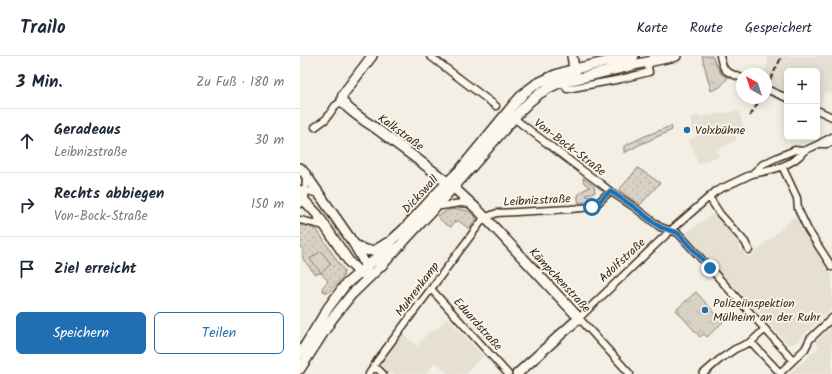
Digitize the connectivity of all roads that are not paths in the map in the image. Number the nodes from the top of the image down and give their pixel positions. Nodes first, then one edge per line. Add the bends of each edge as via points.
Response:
1 (372, 56) edge
2 (430, 56) edge
3 (572, 56) edge
4 (634, 56) edge
5 (676, 56) edge
6 (720, 56) edge
7 (650, 58) edge
8 (575, 74) junction
9 (736, 76) edge
10 (563, 82) junction
11 (772, 91) edge
12 (784, 97) edge
13 (342, 100) junction
14 (496, 106) dead end
15 (820, 111) edge
16 (510, 116) junction
17 (832, 117) edge
18 (315, 127) dead end
19 (832, 137) edge
20 (832, 142) edge
21 (819, 144) junction
22 (804, 151) junction
23 (782, 166) junction
24 (303, 172) edge
25 (752, 174) junction
26 (450, 185) junction
27 (610, 191) junction
28 (319, 194) junction
29 (302, 196) edge
30 (709, 197) junction
31 (472, 204) junction
32 (434, 208) junction
33 (484, 218) junction
34 (300, 220) edge
35 (325, 226) junction
36 (670, 231) junction
37 (392, 240) junction
38 (354, 244) junction
39 (749, 250) dead end
40 (366, 266) junction
41 (832, 267) edge
42 (359, 272) junction
43 (369, 276) junction
44 (431, 289) junction
45 (579, 318) junction
46 (832, 318) edge
47 (765, 329) junction
48 (751, 342) junction
49 (300, 354) edge
50 (793, 360) junction
51 (373, 367) junction
52 (300, 369) edge
53 (370, 374) edge
54 (383, 374) edge
55 (508, 374) edge
56 (516, 374) edge
57 (630, 374) edge
58 (703, 374) edge
59 (780, 374) edge

1 - 13 main road via 344,93
2 - 14 street
3 - 8 main road
4 - 8 main road
5 - 7 main road
6 - 9 street via 725,71
7 - 8 main road
7 - 10 street via 649,72 568,89
8 - 10 main road, Dickswall
8 - 16 main road, Dickswall via 555,75 536,84 524,93
10 - 16 main road, Dickswall via 539,94
11 - 12 street
13 - 18 street via 326,119
13 - 26 main road, Kalkstraße via 364,120
15 - 17 street
16 - 26 main road, Dickswall
16 - 27 street, Von-Bock-Straße
19 - 21 street, Adolfstraße
20 - 21 street
21 - 22 street, Adolfstraße
22 - 23 street, Adolfstraße
22 - 25 street, Adolfstraße via 795,150 778,157 763,164
23 - 25 street, Adolfstraße
23 - 41 street via 808,230
24 - 28 main road
24 - 29 street
25 - 30 street, Adolfstraße
26 - 31 main road, Kämpchenstraße
26 - 32 main road, Dickswall
26 - 37 main road, Dickswall
27 - 33 street, Leibnizstraße via 592,207 497,213
27 - 36 street, Von-Bock-Straße via 660,227
28 - 29 street
28 - 38 main road
29 - 35 main road
30 - 36 street, Adolfstraße
30 - 39 street
31 - 32 street via 452,204
31 - 33 main road, Kämpchenstraße
32 - 43 main road, Dickswall
33 - 44 street, Muhrenkamp
33 - 45 main road, Kämpchenstraße
34 - 35 street
35 - 42 main road
36 - 45 street, Adolfstraße
36 - 47 street, Von-Bock-Straße via 678,233
37 - 38 main road via 382,247 366,251
37 - 40 main road, Dickswall via 387,249
38 - 40 main road
40 - 42 main road, Dickswall
40 - 43 main road
42 - 43 main road
42 - 49 main road, Dickswall via 333,300
43 - 52 main road, Dickswall via 332,319
44 - 51 street, Muhrenkamp
44 - 55 street, Eduardstraße
45 - 56 main road, Adolfstraße
45 - 57 street, Kämpchenstraße
46 - 50 street
47 - 48 street
47 - 50 street, Von-Bock-Straße
48 - 58 street via 735,349
48 - 59 street
50 - 59 street
51 - 53 street, Muhrenkamp
51 - 54 street

